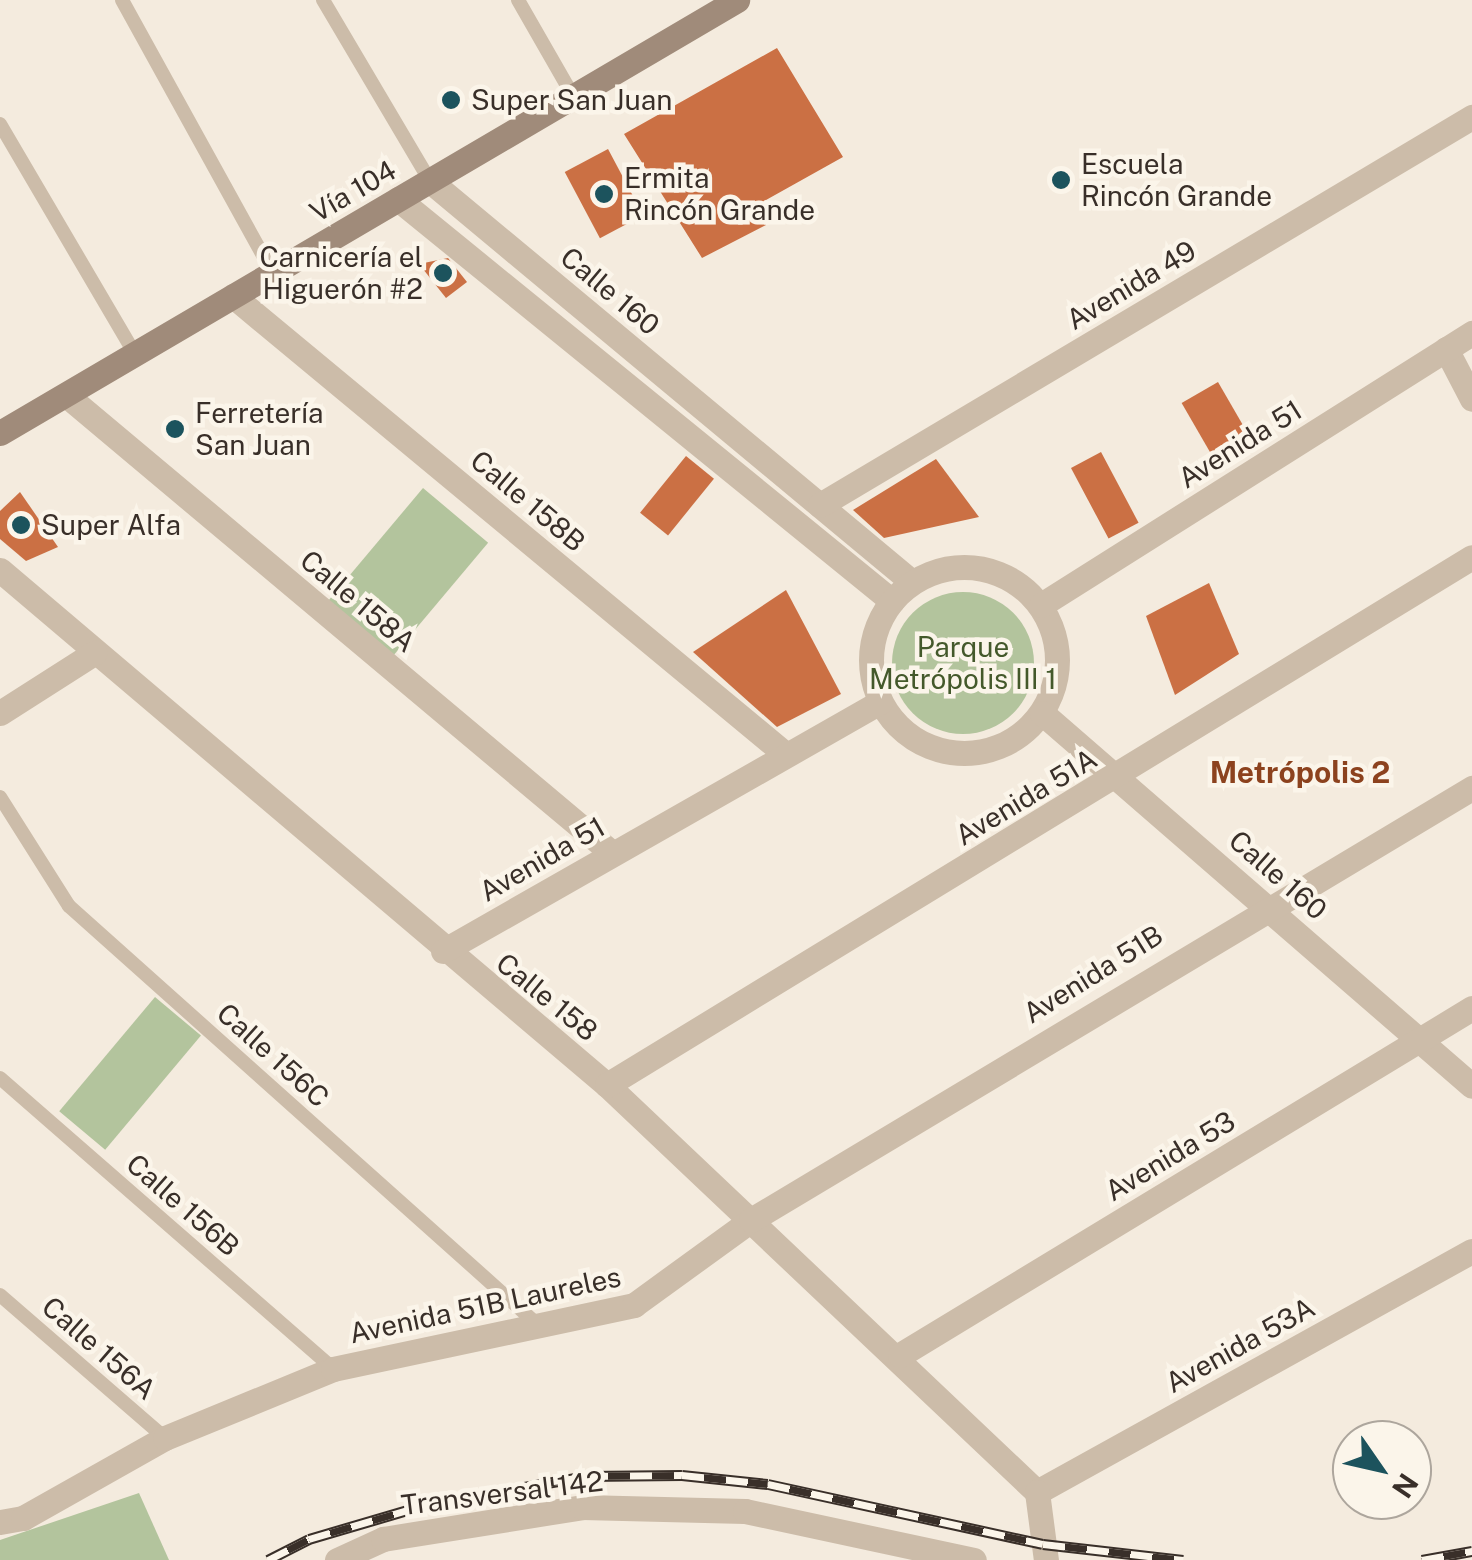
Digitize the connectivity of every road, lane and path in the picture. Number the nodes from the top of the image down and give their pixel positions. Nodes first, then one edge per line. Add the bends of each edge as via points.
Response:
1 (122, 0) edge
2 (323, 0) edge
3 (518, 0) edge
4 (728, 2) edge
5 (573, 96) junction
6 (1472, 117) edge
7 (0, 124) edge
8 (430, 181) junction
9 (398, 199) junction
10 (273, 272) junction
11 (234, 296) junction
12 (1472, 333) edge
13 (1446, 349) junction
14 (135, 354) junction
15 (66, 395) junction
16 (1472, 398) edge
17 (0, 434) edge
18 (820, 505) junction
19 (1472, 557) edge
20 (0, 570) edge
21 (912, 582) junction
22 (892, 601) junction
23 (1041, 606) junction
24 (94, 653) junction
25 (880, 702) junction
26 (0, 713) edge
27 (1042, 713) junction
28 (784, 753) junction
29 (1118, 776) junction
30 (1472, 788) edge
31 (0, 797) edge
32 (612, 853) junction
33 (1266, 904) junction
34 (443, 951) junction
35 (1472, 1008) edge
36 (1419, 1039) junction
37 (0, 1078) edge
38 (608, 1085) junction
39 (1472, 1086) edge
40 (751, 1220) junction
41 (1472, 1251) edge
42 (0, 1296) edge
43 (539, 1326) junction
44 (900, 1355) junction
45 (334, 1369) junction
46 (165, 1438) junction
47 (1037, 1492) junction
48 (0, 1522) edge
49 (337, 1560) edge
50 (974, 1560) edge
51 (1046, 1560) edge

1 - 10 lane
2 - 8 lane, Calle 160
3 - 5 lane
4 - 5 main road, Vía 104
5 - 8 main road, Vía 104
6 - 18 street, Avenida 49
7 - 14 lane
8 - 9 main road, Vía 104
8 - 18 street, Calle 160
9 - 10 main road, Vía 104
9 - 22 street
10 - 11 main road, Vía 104
11 - 14 main road, Vía 104
11 - 28 street, Calle 158B
12 - 13 street, Avenida 51
13 - 16 street
13 - 23 street, Avenida 51
14 - 15 main road, Vía 104
15 - 17 main road, Vía 104
15 - 32 street, Calle 158A
18 - 21 street, Calle 160
19 - 29 street, Avenida 51A
20 - 24 street, Calle 158
21 - 22 street
21 - 23 street via 981,568
22 - 25 street via 871,649
23 - 27 street via 1058,659
24 - 26 street
24 - 34 street, Calle 158
25 - 27 street via 918,742 971,754 998,748
25 - 28 street, Avenida 51
27 - 29 street, Calle 160
28 - 32 street, Avenida 51
29 - 33 street, Calle 160
29 - 38 street, Avenida 51A
30 - 33 street, Avenida 51B
31 - 43 lane, Calle 156C via 69,906
32 - 34 street, Avenida 51
33 - 36 street, Calle 160
33 - 40 street, Avenida 51B
34 - 38 street, Calle 158
35 - 36 street, Avenida 53
36 - 39 street, Calle 160
36 - 44 street, Avenida 53
37 - 45 lane, Calle 156B
38 - 40 street, Calle 158
40 - 43 street, Avenida 51B Laureles via 634,1305
40 - 44 street, Calle 158
41 - 47 street, Avenida 53A
42 - 46 lane, Calle 156A
43 - 45 street, Avenida 51B Laureles
44 - 47 street, Calle 158
45 - 46 street, Avenida 51B Laureles
46 - 48 street, Avenida 51B Laureles via 22,1518
47 - 51 street
49 - 50 street, Transversal 142 via 383,1539 582,1507 745,1510

